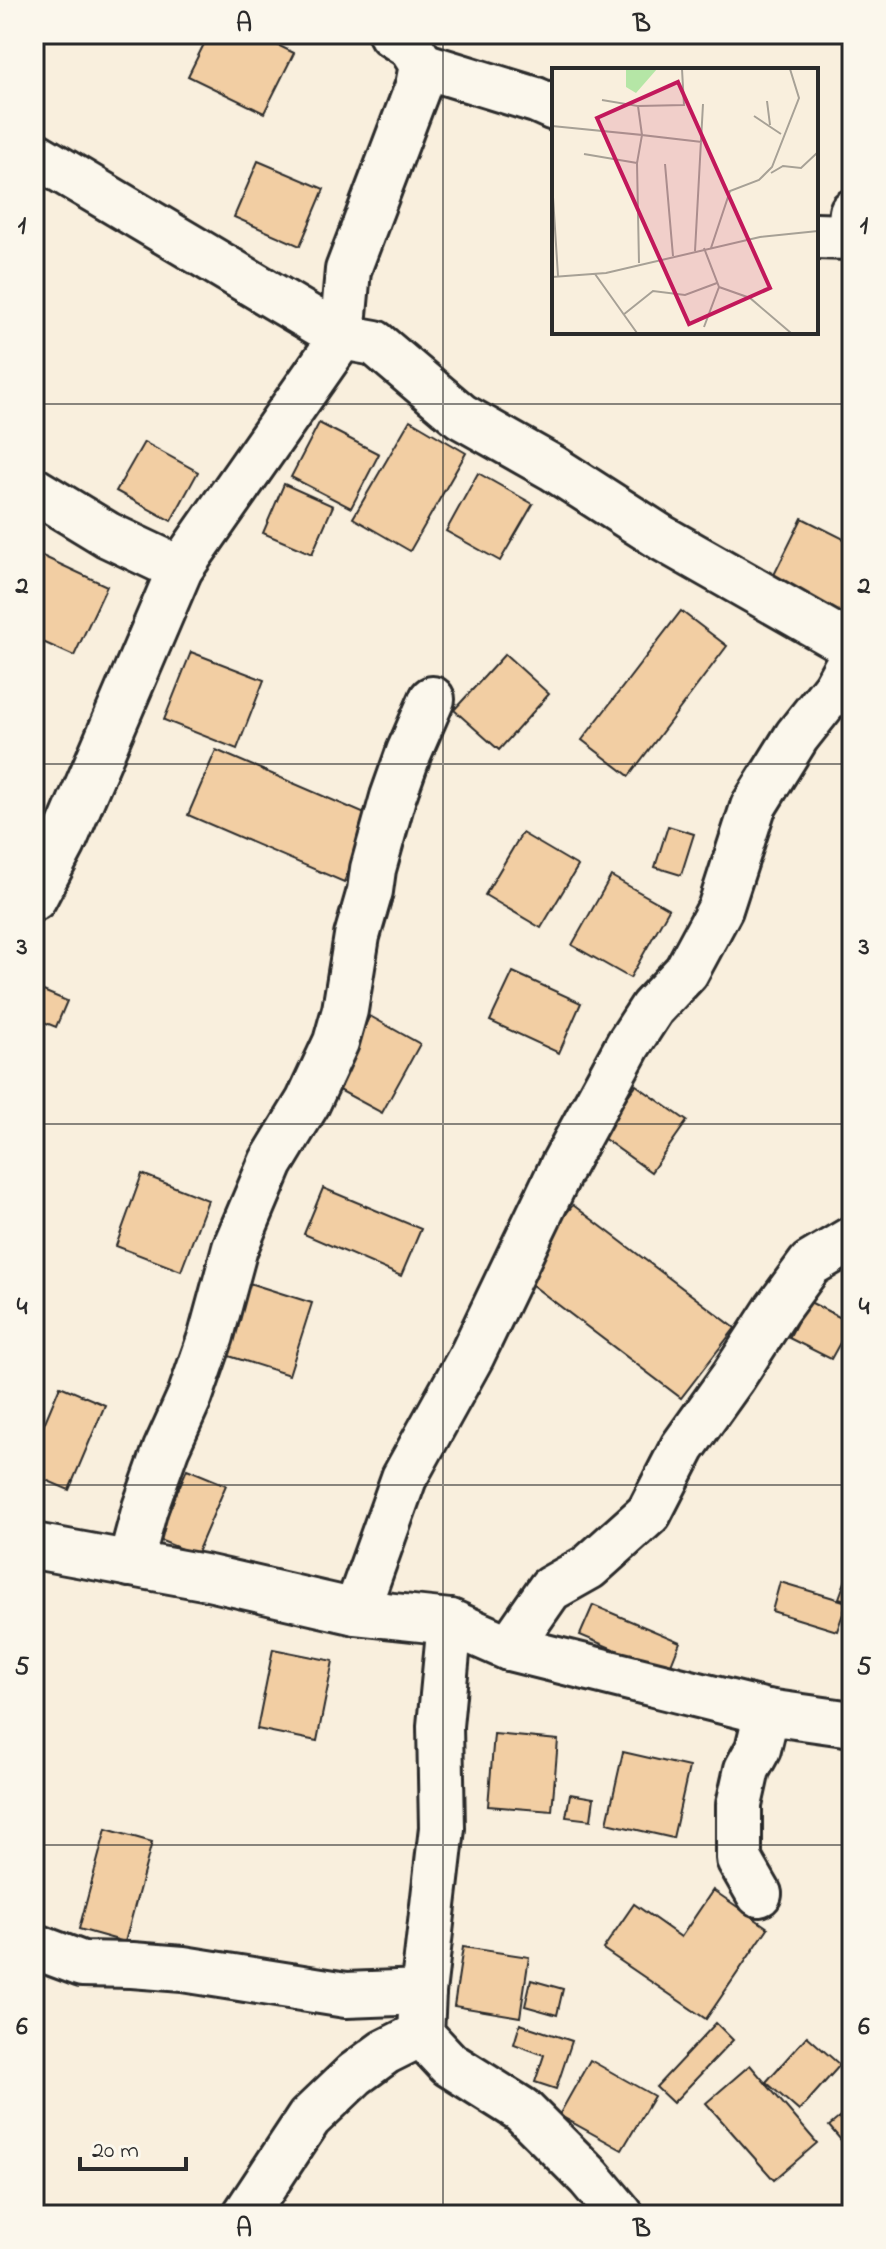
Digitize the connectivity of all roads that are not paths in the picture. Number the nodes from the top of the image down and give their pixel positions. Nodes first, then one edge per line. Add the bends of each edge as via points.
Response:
1 (391, 34) edge
2 (422, 65) junction
3 (552, 107) edge
4 (34, 154) edge
5 (852, 212) edge
6 (818, 236) edge
7 (342, 337) junction
8 (34, 490) edge
9 (180, 569) junction
10 (852, 646) edge
11 (852, 657) edge
12 (432, 699) dead end
13 (34, 898) edge
14 (852, 1239) edge
15 (34, 1546) edge
16 (130, 1564) junction
17 (356, 1612) junction
18 (450, 1622) junction
19 (509, 1648) junction
20 (767, 1712) junction
21 (852, 1724) edge
22 (759, 1894) dead end
23 (34, 1946) edge
24 (422, 2013) junction
25 (245, 2215) edge
26 (621, 2215) edge

1 - 2 street via 410,46
2 - 3 street
2 - 7 street via 348,270
4 - 7 street
5 - 6 street via 849,237
7 - 9 street
7 - 10 street via 375,343 461,416
8 - 9 street via 108,535
9 - 13 street via 63,843
11 - 17 street via 753,807 720,909 686,972 652,1008 628,1045 563,1165 472,1355 404,1478
12 - 16 street via 393,797 336,1042 271,1163 235,1248 211,1336 150,1493
14 - 19 street via 810,1264 683,1447 649,1513 589,1567 550,1589
15 - 16 street
16 - 17 street
17 - 18 street
18 - 19 street
18 - 24 street via 440,1726 442,1828
19 - 20 street
20 - 21 street
20 - 22 street via 739,1805 739,1859
23 - 24 street via 82,1964 183,1969
24 - 25 street via 309,2118
24 - 26 street via 449,2064 522,2110

